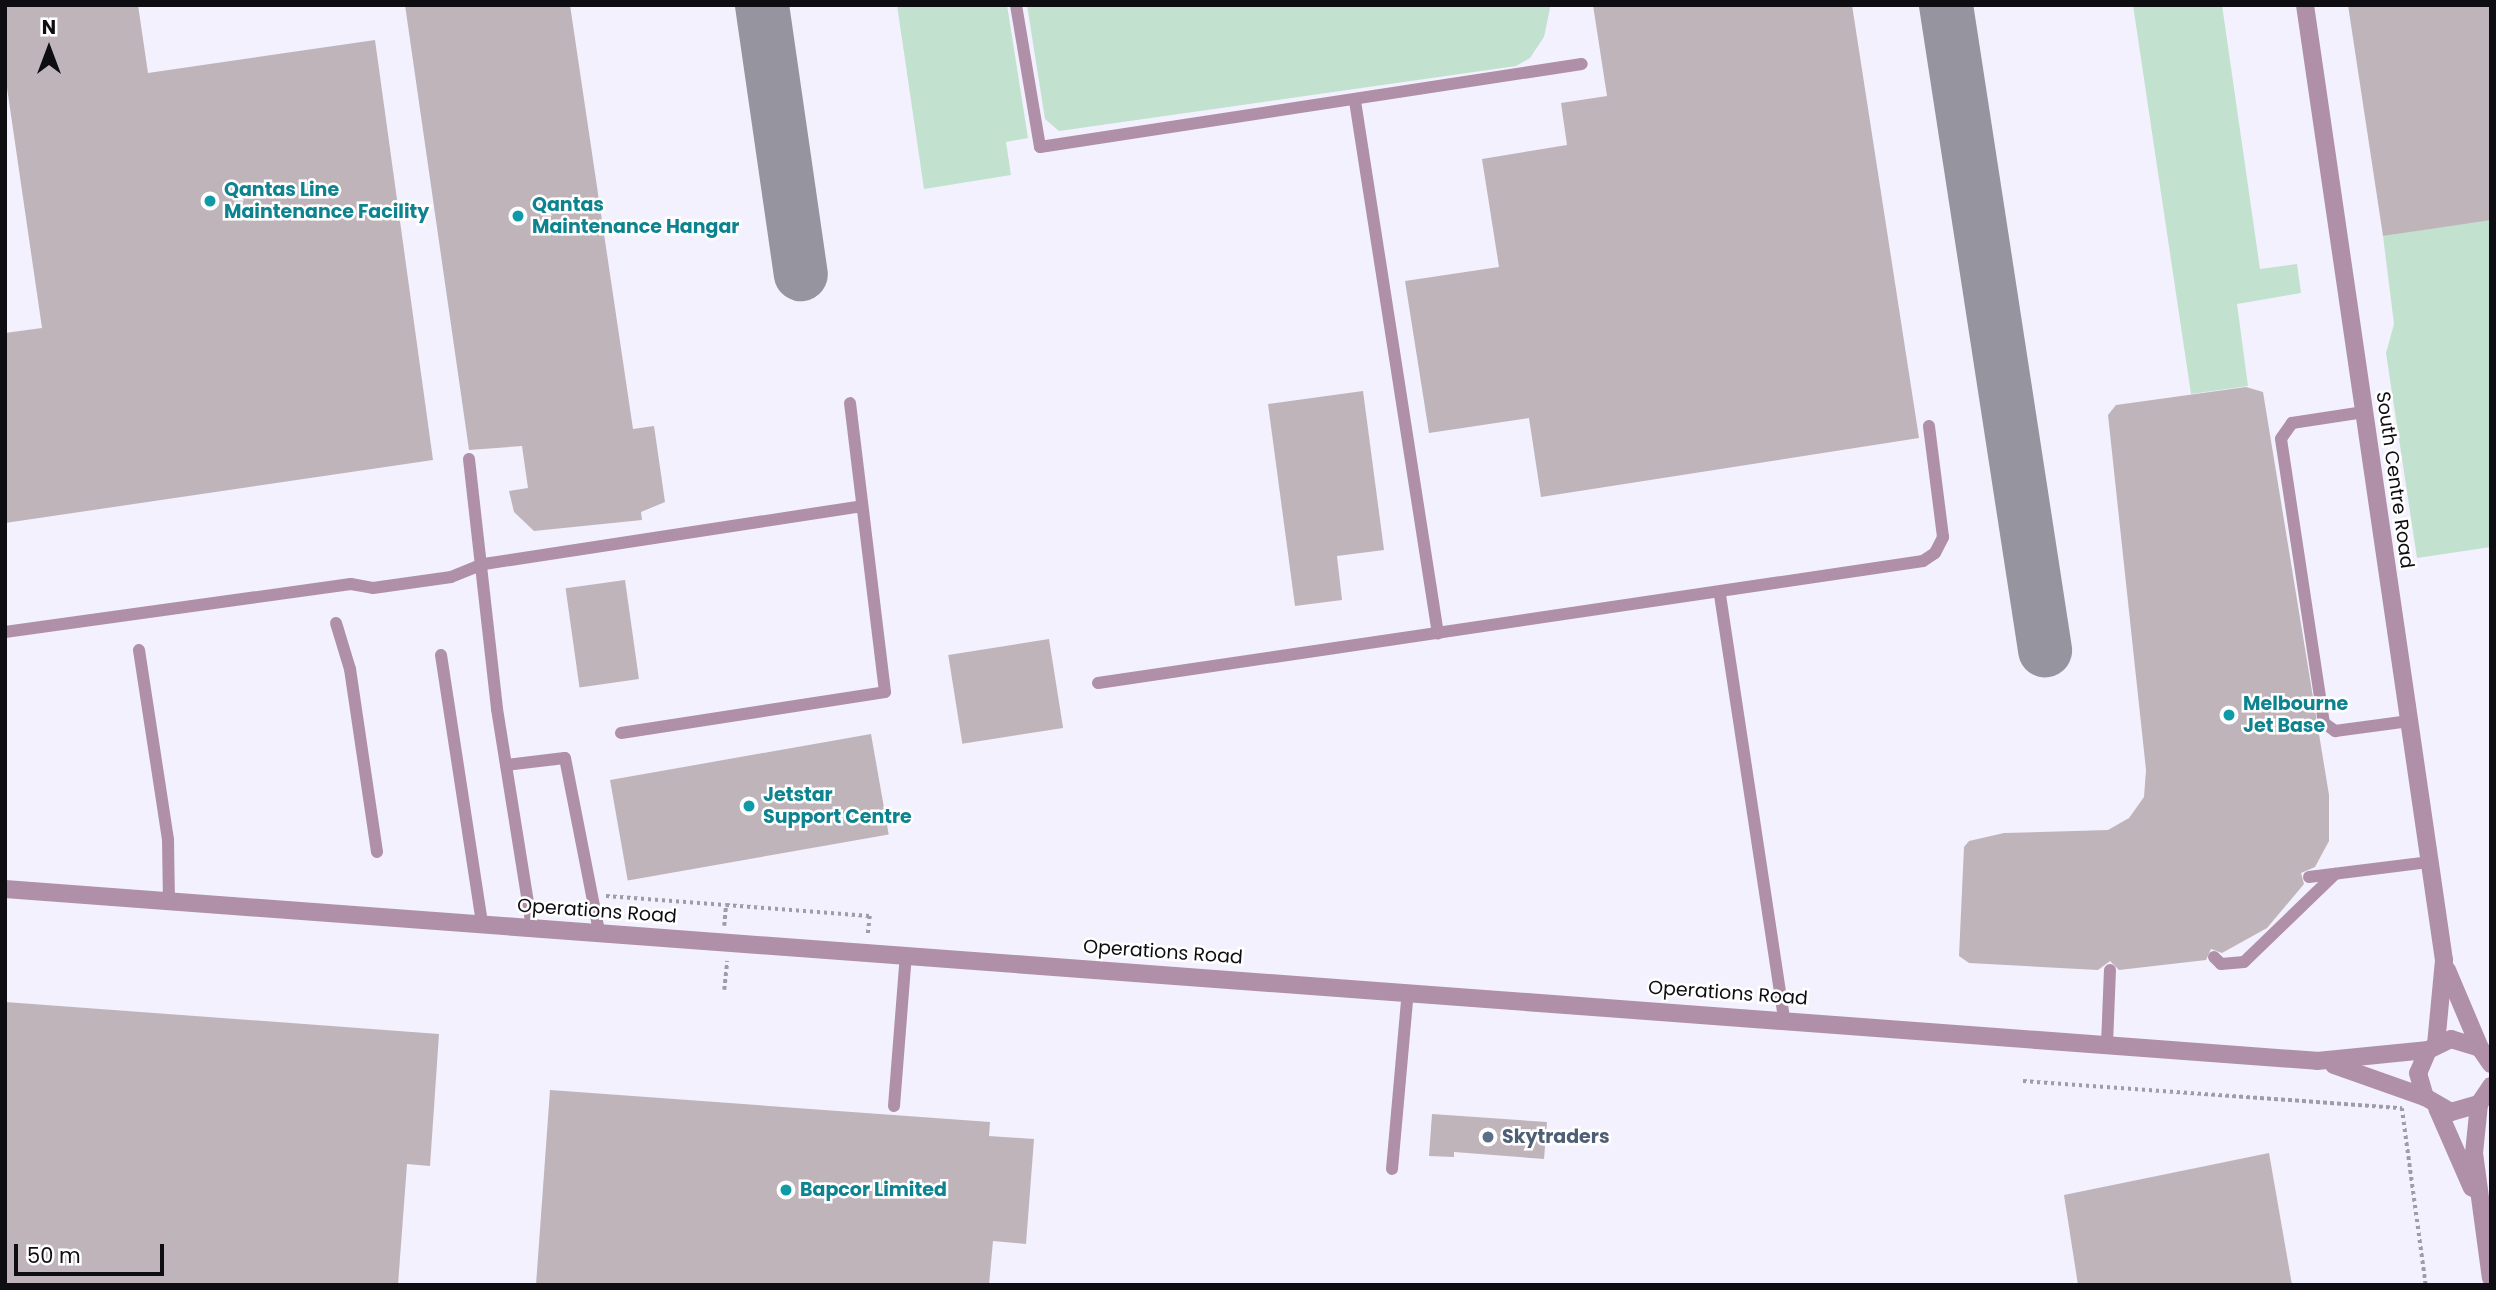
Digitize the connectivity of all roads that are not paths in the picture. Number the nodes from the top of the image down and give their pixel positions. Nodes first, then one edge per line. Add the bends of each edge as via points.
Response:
1 (1016, 5) edge
2 (2305, 5) edge
3 (1582, 64) dead end
4 (1355, 101) junction
5 (850, 403) dead end
6 (2364, 412) junction
7 (1929, 426) dead end
8 (469, 459) dead end
9 (861, 506) junction
10 (484, 564) junction
11 (1720, 595) junction
12 (336, 623) dead end
13 (5, 632) edge
14 (1438, 634) junction
15 (139, 650) dead end
16 (441, 655) dead end
17 (1098, 683) dead end
18 (2409, 721) junction
19 (621, 733) dead end
20 (506, 765) junction
21 (377, 852) dead end
22 (2430, 862) junction
23 (2335, 874) junction
24 (2309, 877) dead end
25 (5, 889) edge
26 (169, 901) junction
27 (482, 923) junction
28 (532, 927) junction
29 (598, 932) junction
30 (906, 954) junction
31 (2214, 957) dead end
32 (2444, 960) junction
33 (2110, 970) dead end
34 (1408, 991) junction
35 (1784, 1018) junction
36 (2107, 1044) junction
37 (2432, 1047) junction
38 (2487, 1056) edge
39 (2317, 1061) junction
40 (2487, 1095) edge
41 (2431, 1103) junction
42 (894, 1106) dead end
43 (1392, 1169) dead end
44 (2479, 1204) junction
45 (2491, 1278) edge

1 - 4 lane via 1040,147
2 - 6 street, South Centre Road
3 - 4 lane
4 - 14 lane
5 - 9 lane
6 - 18 street, South Centre Road
6 - 18 lane via 2292,423 2281,439 2324,723 2335,731
7 - 11 lane via 1943,518 1943,537 1935,553 1909,564
8 - 10 lane
9 - 10 lane
9 - 19 lane via 885,692
10 - 13 lane via 452,577 373,588 351,584
10 - 20 lane via 484,609
11 - 14 lane
11 - 35 lane
12 - 21 lane via 350,668
14 - 17 lane
15 - 26 lane via 169,840
16 - 27 lane
18 - 22 street, South Centre Road
20 - 28 lane
20 - 29 lane via 565,758
22 - 23 lane
22 - 32 street, South Centre Road
23 - 24 lane
23 - 31 lane via 2244,962 2221,964
25 - 26 street, Operations Road
26 - 27 street, Operations Road
27 - 28 street, Operations Road
28 - 29 street, Operations Road
29 - 30 street, Operations Road
30 - 34 street, Operations Road
30 - 42 lane
32 - 37 street, South Centre Road
32 - 38 street, South Centre Road
33 - 36 lane
34 - 35 street, Operations Road
34 - 43 lane
35 - 36 street, Operations Road
36 - 39 street, Operations Road
37 - 38 street, Operations Road via 2459,1039
37 - 39 street, Operations Road
37 - 41 street, South Centre Road via 2418,1073
39 - 41 street, Operations Road via 2392,1082
40 - 41 street via 2451,1112
40 - 44 street via 2474,1153
41 - 44 street
44 - 45 street

